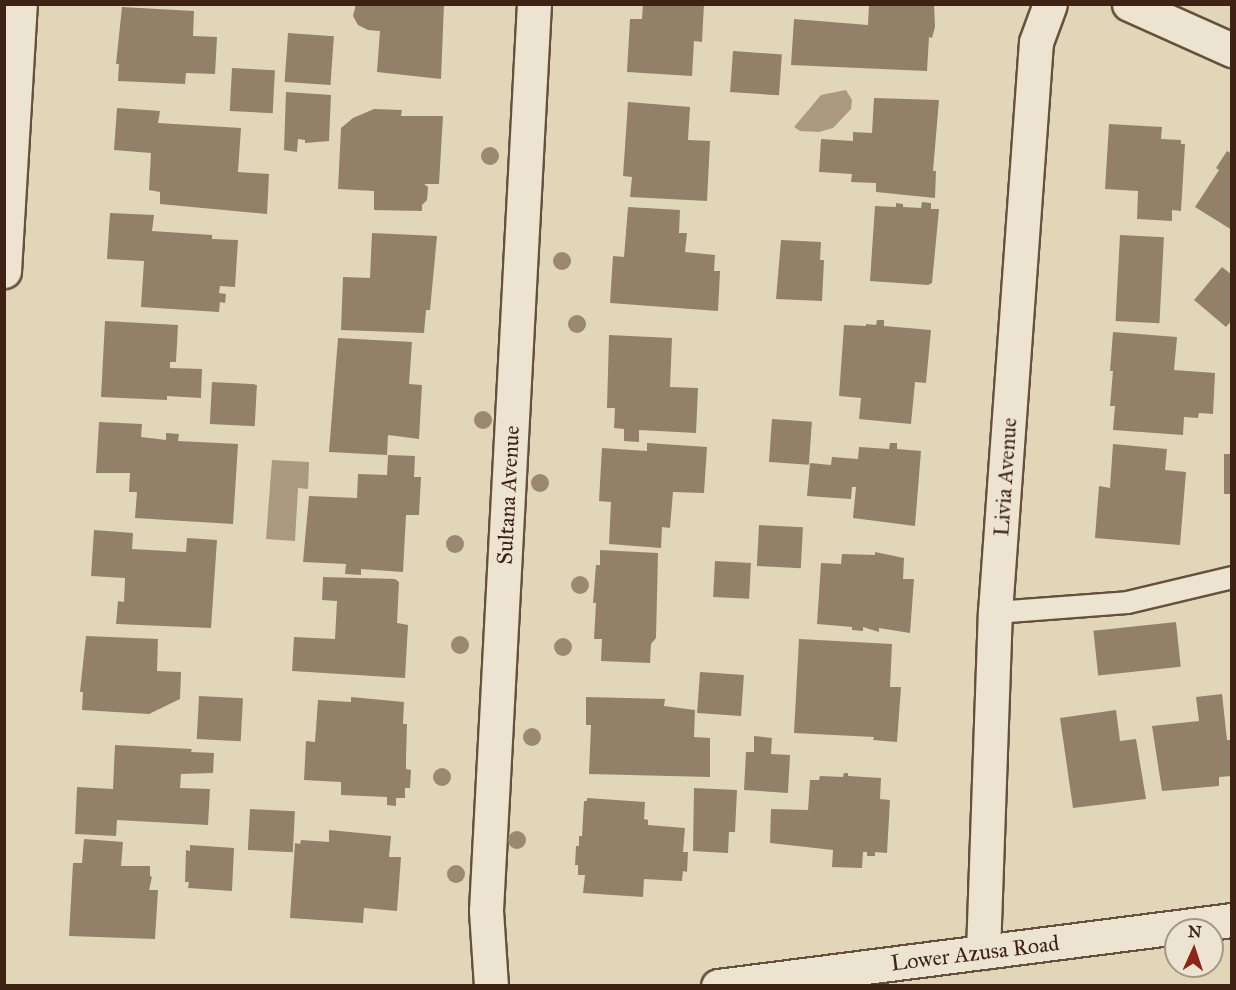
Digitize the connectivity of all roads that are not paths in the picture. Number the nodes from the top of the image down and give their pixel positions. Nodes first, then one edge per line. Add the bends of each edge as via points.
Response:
1 (20, 4) edge
2 (534, 4) edge
3 (1050, 4) edge
4 (1130, 4) edge
5 (1232, 50) edge
6 (4, 272) edge
7 (1232, 577) edge
8 (995, 612) junction
9 (1232, 921) edge
10 (983, 952) junction
11 (491, 986) edge
12 (718, 986) edge

1 - 6 street
2 - 11 street, Sultana Avenue via 486,910
3 - 8 street, Livia Avenue via 1036,42
4 - 5 street
7 - 8 lane via 1127,602
8 - 10 street, Livia Avenue
9 - 10 street, Lower Azusa Road
10 - 12 street, Lower Azusa Road

